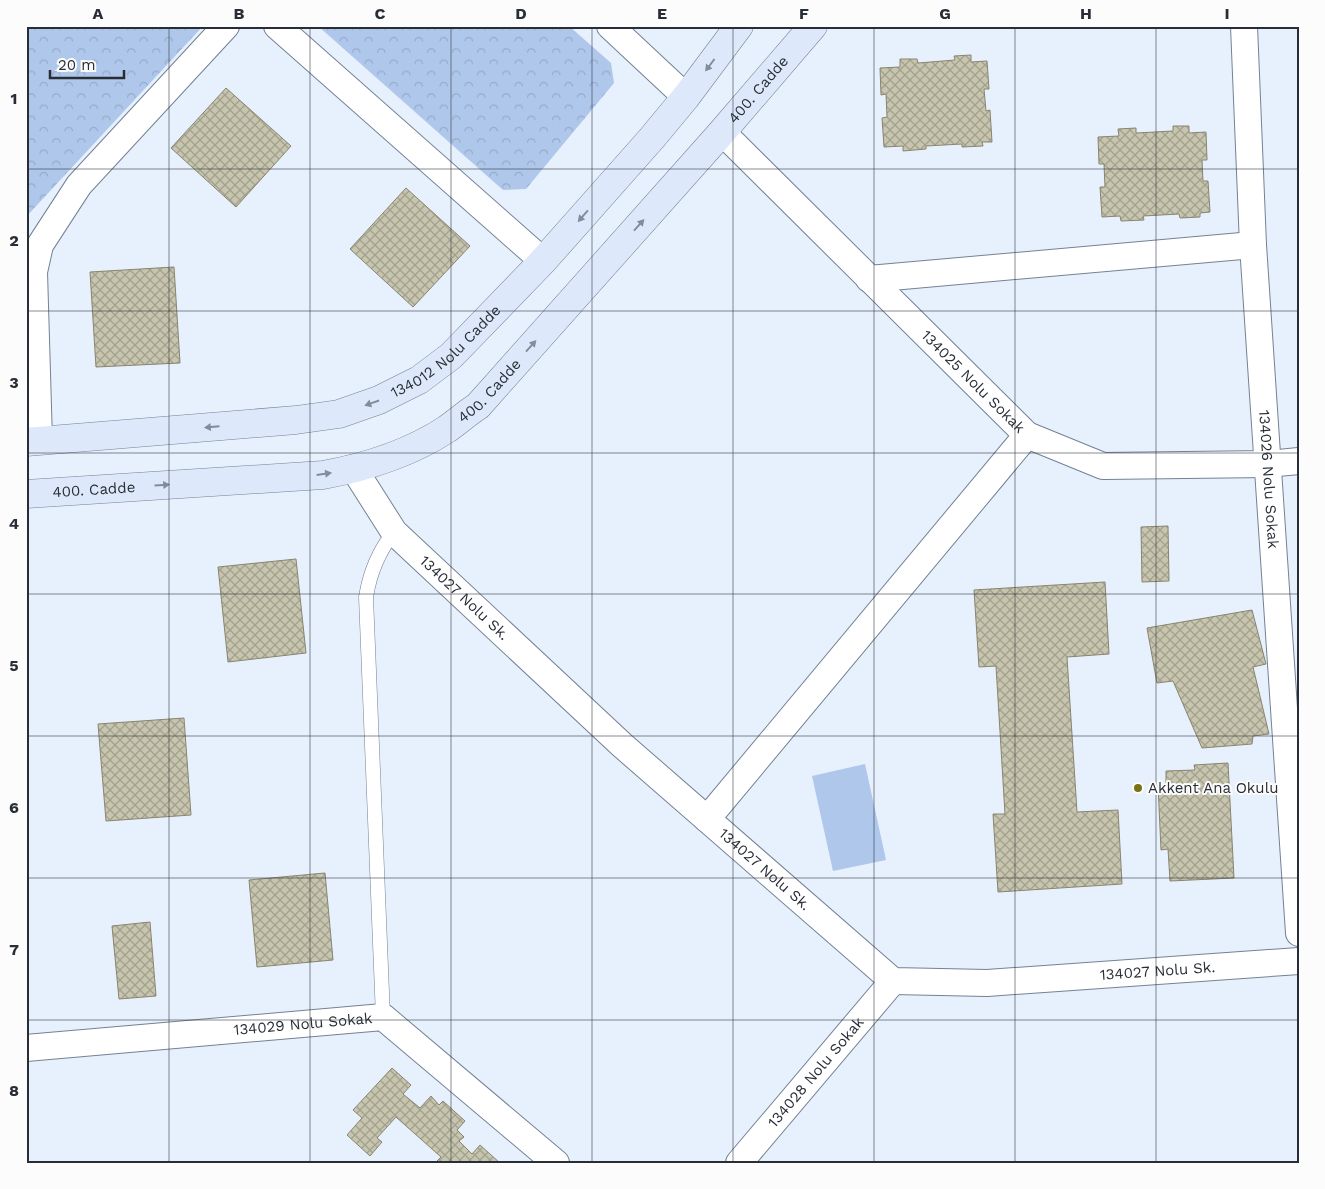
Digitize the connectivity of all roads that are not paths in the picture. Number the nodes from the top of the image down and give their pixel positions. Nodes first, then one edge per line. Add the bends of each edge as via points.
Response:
1 (226, 26) edge
2 (277, 26) edge
3 (610, 26) edge
4 (739, 26) edge
5 (813, 26) edge
6 (1244, 26) edge
7 (686, 97) junction
8 (722, 132) junction
9 (33, 245) edge
10 (1254, 245) junction
11 (543, 261) junction
12 (869, 279) junction
13 (1026, 435) junction
14 (33, 441) edge
15 (1299, 462) edge
16 (1268, 464) junction
17 (354, 469) junction
18 (26, 494) edge
19 (394, 532) junction
20 (707, 818) junction
21 (1299, 933) edge
22 (1299, 961) edge
23 (893, 981) junction
24 (383, 1017) junction
25 (26, 1048) edge
26 (556, 1163) edge
27 (739, 1163) edge

1 - 9 street via 79,185
2 - 11 street
3 - 7 street
4 -> 7 main road, 134012 Nolu Cadde
5 - 8 main road, 400. Cadde
6 - 10 street, 134026 Nolu Sokak
7 -> 11 main road, 134012 Nolu Cadde
8 - 12 street, 134025 Nolu Sokak
17 -> 8 main road, 400. Cadde via 413,448 446,430 478,406
9 - 14 street
10 - 12 street
10 - 16 street, 134026 Nolu Sokak
11 -> 14 main road, 134012 Nolu Cadde via 450,356 419,380 379,400 339,414 296,420
12 - 13 street, 134025 Nolu Sokak
13 - 16 street, 134025 Nolu Sokak via 1103,466
13 - 20 street
15 - 16 street, 134025 Nolu Sokak
16 - 21 street, 134026 Nolu Sokak
18 -> 17 main road, 400. Cadde via 323,475
17 - 19 street, 134027 Nolu Sk.
19 - 20 street, 134027 Nolu Sk. via 622,745
19 - 24 lane via 375,562 366,598
20 - 23 street, 134027 Nolu Sk.
22 - 23 street, 134027 Nolu Sk. via 987,982
23 - 27 street, 134028 Nolu Sokak
24 - 25 street, 134029 Nolu Sokak
24 - 26 street, 134029 Nolu Sokak

